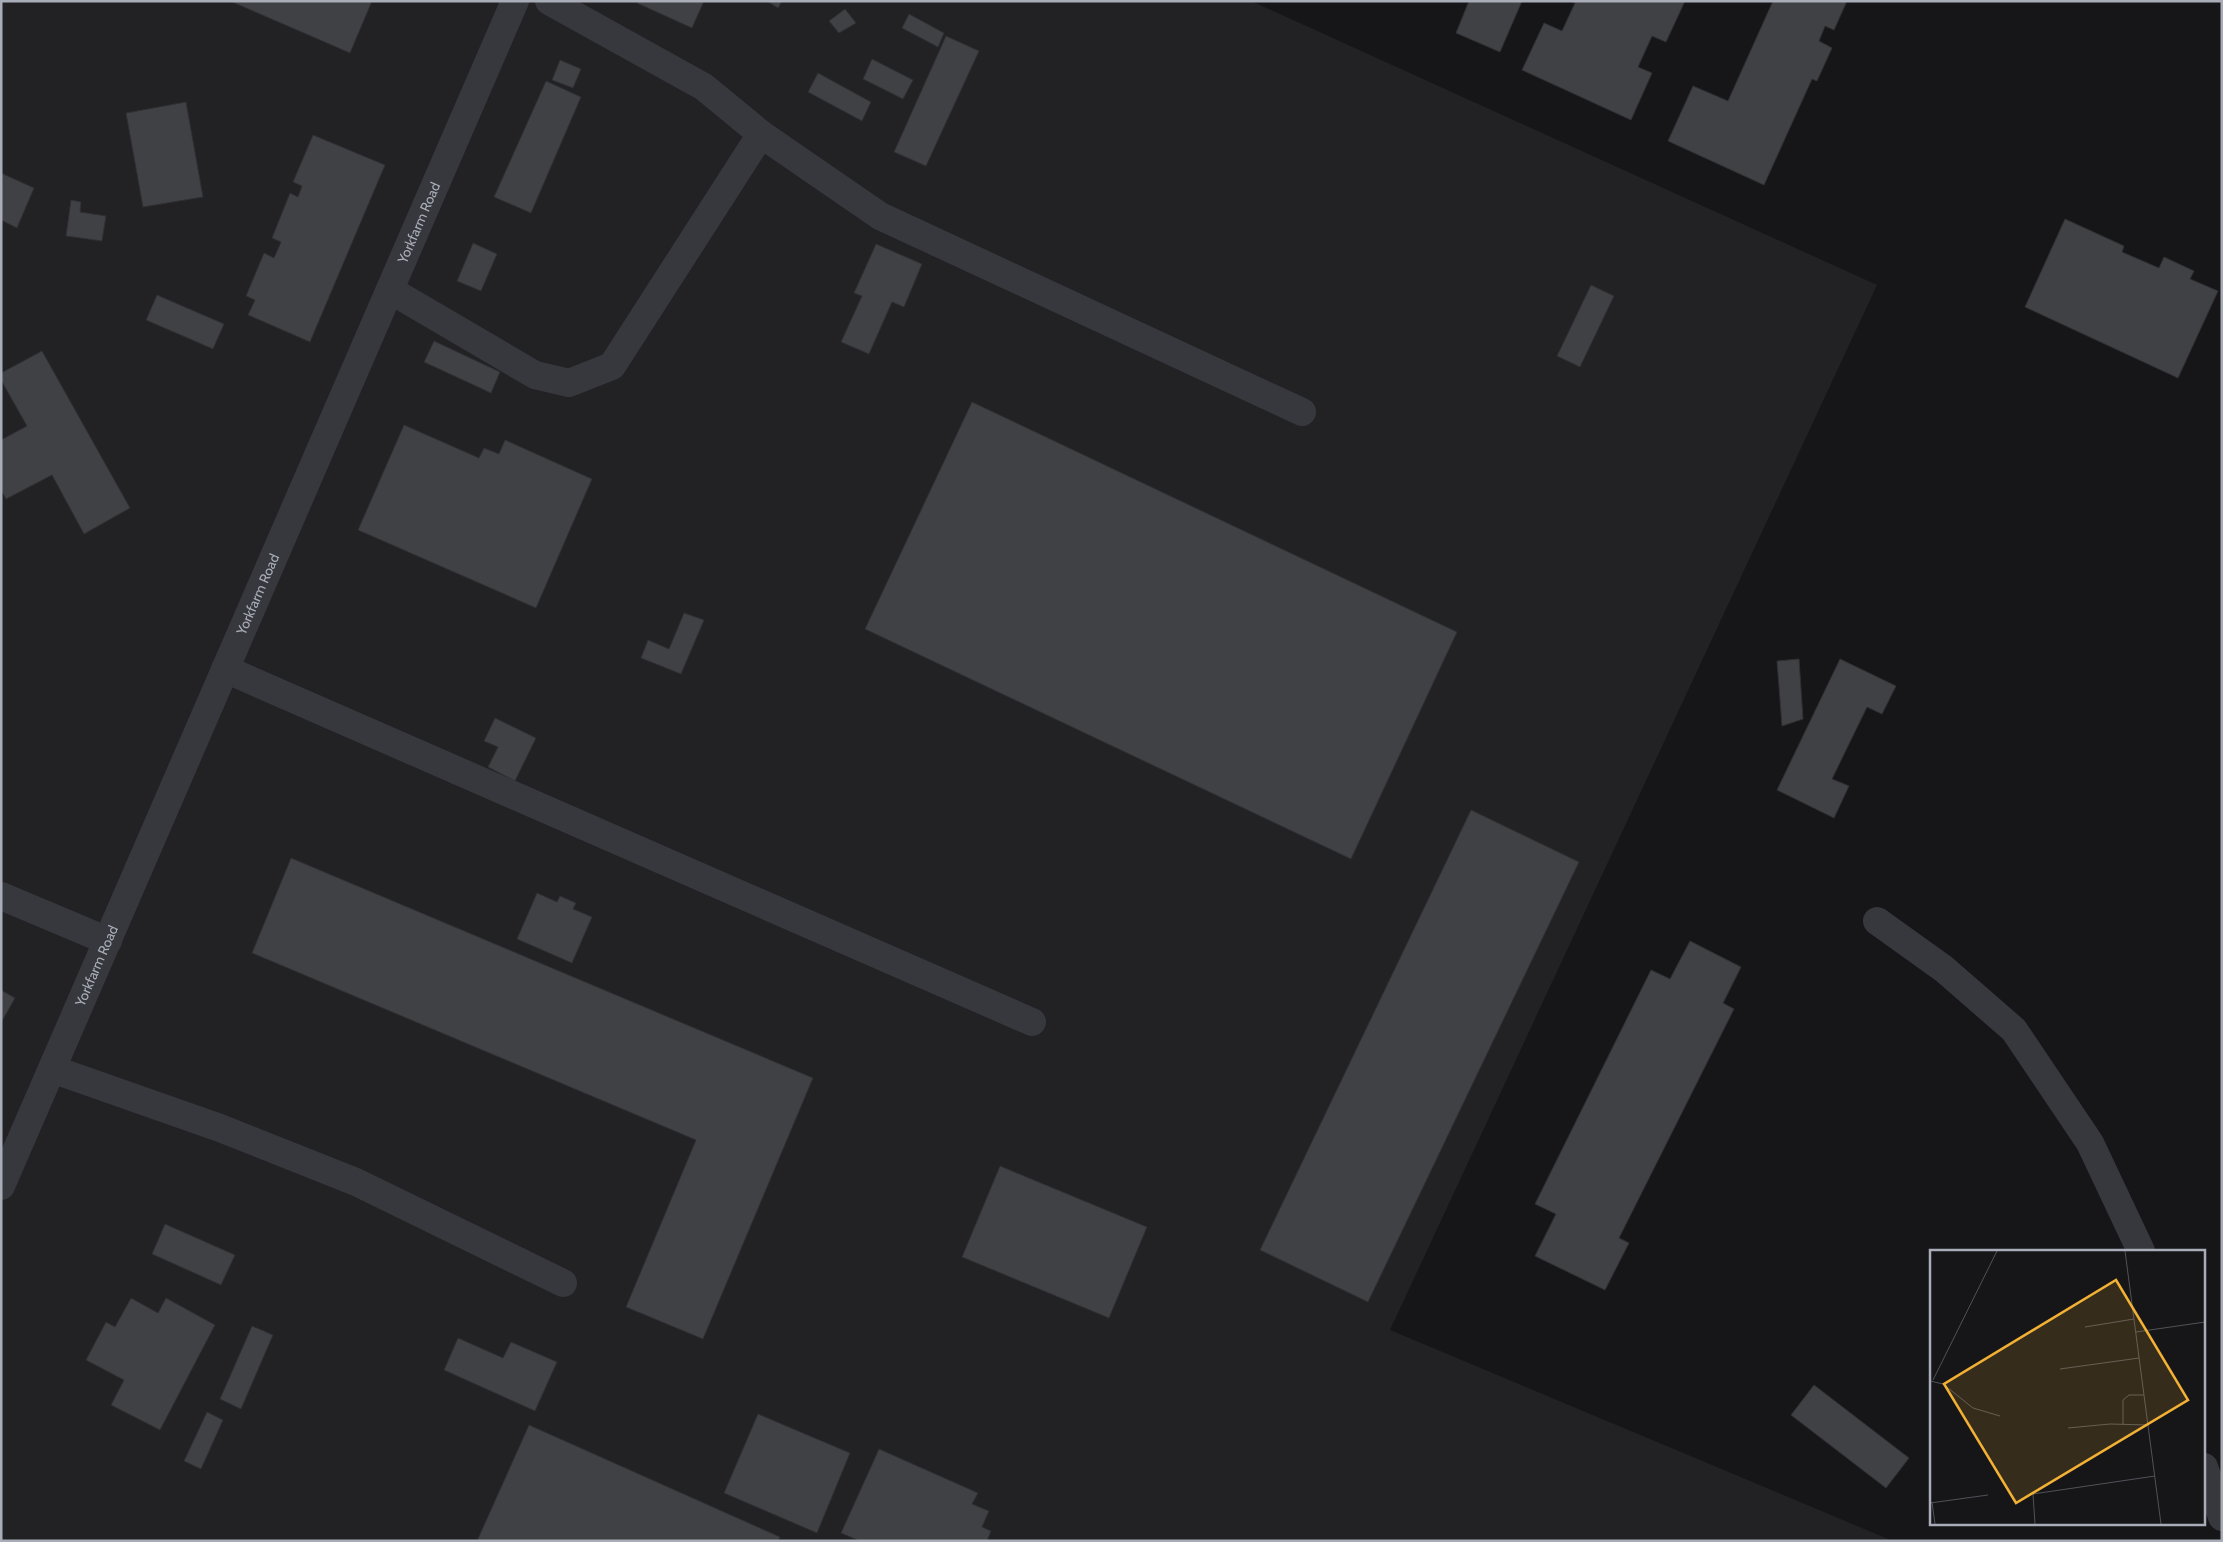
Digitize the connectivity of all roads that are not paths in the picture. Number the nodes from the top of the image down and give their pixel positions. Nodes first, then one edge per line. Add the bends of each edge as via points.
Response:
1 (514, 1) edge
2 (550, 1) edge
3 (761, 134) junction
4 (390, 290) junction
5 (1302, 412) dead end
6 (225, 669) junction
7 (1, 896) edge
8 (1877, 921) dead end
9 (108, 941) junction
10 (1032, 1022) dead end
11 (52, 1069) junction
12 (1, 1186) edge
13 (2141, 1250) edge
14 (563, 1283) dead end
15 (2206, 1473) edge
16 (2222, 1517) edge

1 - 4 street, Yorkfarm Road
2 - 3 street via 704,87
3 - 4 street via 612,366 569,383 535,375
3 - 5 street via 880,216
4 - 6 street, Yorkfarm Road
6 - 9 street, Yorkfarm Road
6 - 10 street
7 - 9 street
8 - 13 street via 1944,969 2014,1030 2090,1142
9 - 11 street, Yorkfarm Road
11 - 12 street, Yorkfarm Road
11 - 14 street via 220,1128 356,1182
15 - 16 street

